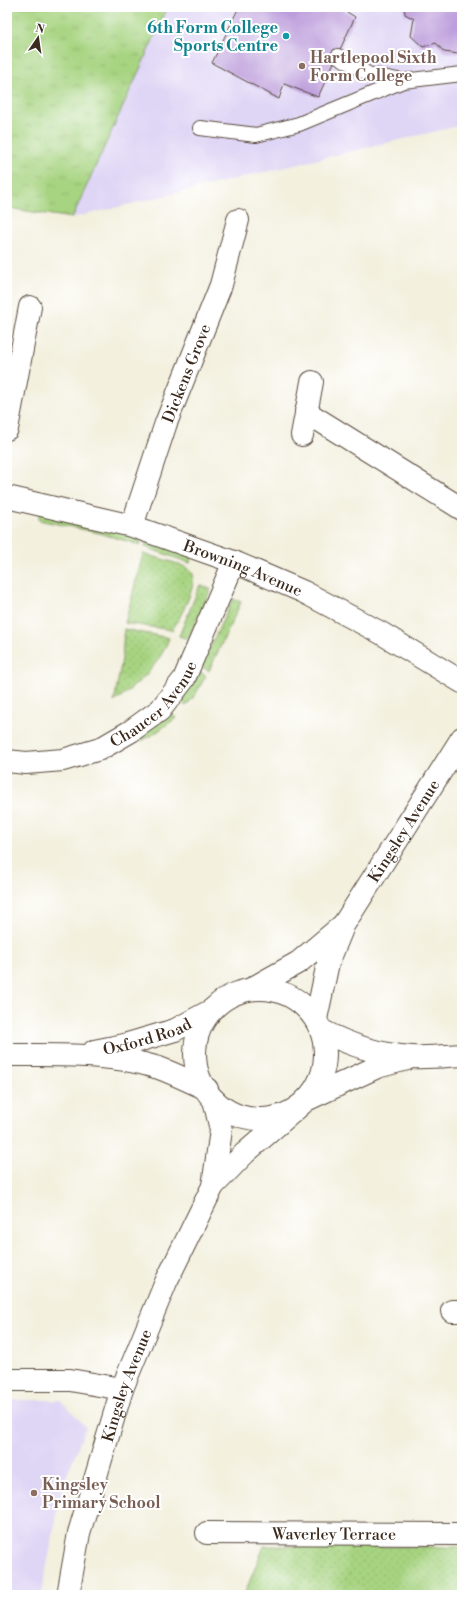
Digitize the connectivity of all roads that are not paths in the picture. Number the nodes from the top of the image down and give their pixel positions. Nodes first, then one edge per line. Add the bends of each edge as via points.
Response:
1 (338, 56) dead end
2 (462, 74) edge
3 (403, 81) junction
4 (200, 128) dead end
5 (238, 220) dead end
6 (30, 307) dead end
7 (312, 382) dead end
8 (306, 412) junction
9 (7, 429) edge
10 (302, 435) dead end
11 (7, 497) edge
12 (462, 509) edge
13 (132, 526) junction
14 (234, 562) junction
15 (462, 682) edge
16 (462, 738) edge
17 (7, 761) edge
18 (344, 924) junction
19 (251, 989) junction
20 (214, 1009) junction
21 (318, 1024) junction
22 (7, 1055) edge
23 (77, 1055) junction
24 (462, 1055) edge
25 (412, 1057) junction
26 (210, 1094) junction
27 (300, 1105) junction
28 (213, 1186) junction
29 (7, 1380) edge
30 (122, 1389) junction
31 (206, 1533) dead end
32 (462, 1534) edge
33 (68, 1595) edge

1 - 3 lane via 368,74
2 - 3 lane
3 - 4 lane via 299,124 256,135
5 - 13 street, Dickens Grove via 222,284 166,424
6 - 9 street
7 - 8 street
8 - 10 street
8 - 12 street
11 - 13 street, Browning Avenue
13 - 14 street, Browning Avenue
14 - 15 street, Browning Avenue via 304,592 381,633
14 - 17 street, Chaucer Avenue via 184,678 160,710 100,749 63,760 26,764
16 - 18 street, Kingsley Avenue
18 - 19 street, Kingsley Avenue via 299,962
18 - 21 street, Kingsley Avenue via 328,963
19 - 20 street via 230,996
19 - 21 street via 282,992 302,1002
20 - 23 street, Oxford Road via 175,1030
20 - 26 street via 204,1020 195,1048 199,1077
21 - 25 street via 343,1042 361,1048
21 - 27 street via 325,1040 323,1073 312,1094
22 - 23 street, Oxford Road
23 - 26 street, Oxford Road via 160,1068
24 - 25 street
25 - 27 street via 378,1067
26 - 27 street via 233,1113 262,1119 285,1115
26 - 28 street, Kingsley Avenue via 221,1130
27 - 28 street, Kingsley Avenue via 245,1153
28 - 30 street, Kingsley Avenue via 166,1282
29 - 30 street via 70,1380
30 - 33 street, Kingsley Avenue via 79,1533
31 - 32 street, Waverley Terrace

